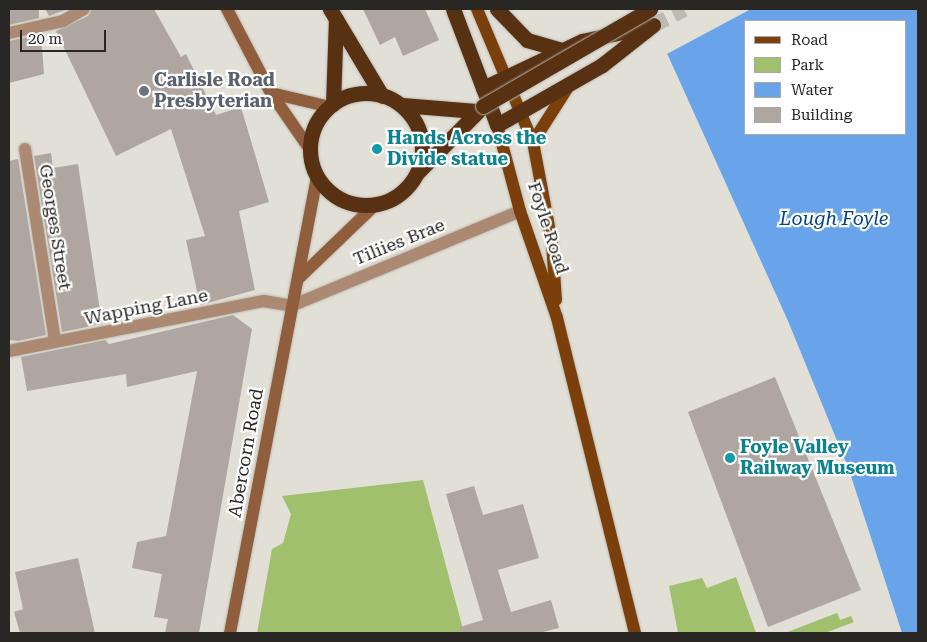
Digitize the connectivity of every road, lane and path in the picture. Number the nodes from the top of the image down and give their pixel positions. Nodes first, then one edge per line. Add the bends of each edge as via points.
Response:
1 (84, 9) edge
2 (227, 9) edge
3 (453, 9) edge
4 (477, 9) edge
5 (497, 9) edge
6 (650, 9) tunnel mouth
7 (333, 14) edge
8 (9, 33) edge
9 (563, 50) junction
10 (508, 75) junction
11 (568, 87) junction
12 (483, 88) junction
13 (271, 93) junction
14 (382, 96) junction
15 (331, 105) junction
16 (402, 105) junction
17 (479, 108) junction
18 (523, 112) junction
19 (497, 125) junction
20 (533, 142) junction
21 (25, 149) dead end
22 (311, 151) junction
23 (417, 173) junction
24 (317, 176) junction
25 (375, 204) junction
26 (520, 211) junction
27 (298, 278) junction
28 (291, 306) junction
29 (558, 318) junction
30 (55, 341) junction
31 (9, 351) edge
32 (230, 633) edge
33 (635, 633) edge

1 - 8 street via 64,21
2 - 13 main road
3 - 12 highway, Foyle Road
4 - 10 main road, Foyle Road
5 - 9 highway via 527,40
6 - 17 highway, bridge
7 - 14 highway
7 - 15 highway
9 - 10 highway
9 - 11 highway via 582,41 653,25
10 - 12 highway
10 - 18 main road, Foyle Road
11 - 18 highway
11 - 20 main road
12 - 19 highway, Foyle Road
13 - 15 main road
13 - 22 main road
14 - 15 highway via 366,93
14 - 16 highway
15 - 22 highway via 315,128
16 - 17 highway
16 - 23 highway via 421,138
17 - 23 highway
18 - 19 highway
18 - 20 main road, Foyle Road
19 - 26 main road, Foyle Road
20 - 29 main road, Foyle Road via 552,243
21 - 30 street, Georges Street
22 - 24 highway
23 - 25 highway via 407,188
24 - 25 highway via 340,199
24 - 27 main road, Abercorn Road
25 - 27 main road
26 - 28 street, Tiliies Brae
26 - 29 main road, Foyle Road
27 - 28 main road, Abercorn Road
28 - 30 street, Wapping Lane via 264,301 138,329
28 - 32 main road, Abercorn Road
29 - 33 main road, Foyle Road
30 - 31 street, Wapping Lane

